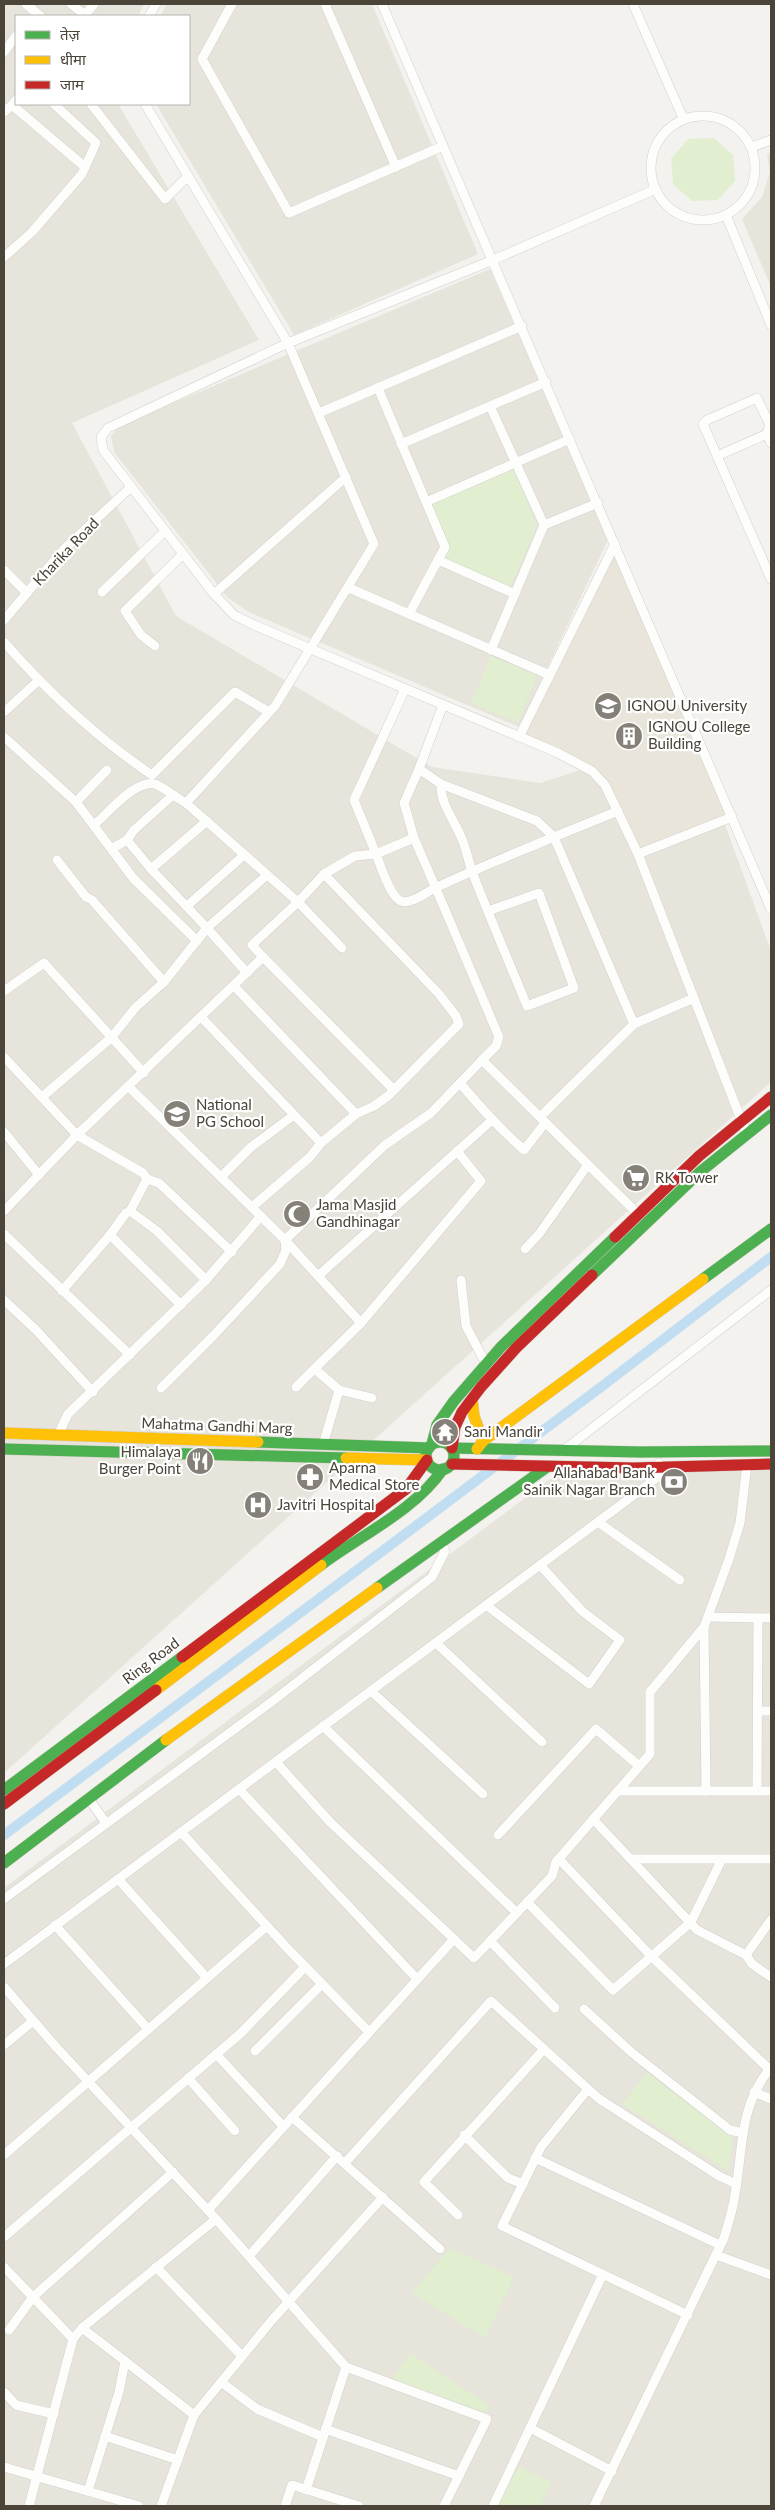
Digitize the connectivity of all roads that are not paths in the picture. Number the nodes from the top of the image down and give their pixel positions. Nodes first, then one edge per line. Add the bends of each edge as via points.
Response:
1 (26, 4) edge
2 (71, 4) edge
3 (94, 4) edge
4 (156, 4) edge
5 (232, 4) edge
6 (325, 4) edge
7 (382, 4) edge
8 (633, 4) edge
9 (36, 15) edge
10 (83, 15) edge
11 (85, 15) edge
12 (150, 15) edge
13 (15, 37) edge
14 (4, 52) edge
15 (14, 102) edge
16 (17, 105) edge
17 (55, 105) edge
18 (92, 105) edge
19 (146, 105) edge
20 (4, 112) edge
21 (683, 118) junction
22 (771, 140) edge
23 (444, 146) junction
24 (752, 148) junction
25 (85, 167) junction
26 (396, 167) junction
27 (188, 176) junction
28 (656, 189) junction
29 (726, 216) junction
30 (4, 257) edge
31 (493, 260) junction
32 (771, 325) edge
33 (522, 326) junction
34 (288, 343) junction
35 (546, 382) junction
36 (378, 388) junction
37 (490, 406) junction
38 (319, 413) junction
39 (767, 434) junction
40 (570, 439) junction
41 (771, 443) edge
42 (402, 444) junction
43 (717, 456) junction
44 (516, 463) junction
45 (346, 477) junction
46 (131, 487) junction
47 (426, 502) junction
48 (598, 503) junction
49 (544, 525) junction
50 (165, 531) junction
51 (615, 544) junction
52 (183, 554) junction
53 (438, 560) junction
54 (4, 570) edge
55 (771, 579) edge
56 (349, 588) junction
57 (102, 592) dead end
58 (27, 593) junction
59 (214, 594) junction
60 (515, 594) junction
61 (410, 614) junction
62 (4, 620) edge
63 (4, 642) edge
64 (154, 646) dead end
65 (309, 649) junction
66 (491, 650) junction
67 (550, 675) junction
68 (38, 681) junction
69 (405, 689) junction
70 (443, 705) junction
71 (4, 712) edge
72 (269, 712) junction
73 (519, 737) junction
74 (4, 738) edge
75 (419, 769) junction
76 (107, 770) dead end
77 (441, 784) junction
78 (172, 796) junction
79 (76, 802) junction
80 (186, 803) junction
81 (618, 811) junction
82 (732, 817) junction
83 (207, 821) junction
84 (94, 825) junction
85 (554, 837) junction
86 (414, 838) junction
87 (127, 840) junction
88 (113, 848) junction
89 (376, 854) junction
90 (638, 854) junction
91 (244, 855) junction
92 (57, 860) dead end
93 (151, 869) junction
94 (472, 872) junction
95 (324, 874) junction
96 (267, 875) junction
97 (436, 888) junction
98 (298, 902) junction
99 (187, 906) junction
100 (771, 909) edge
101 (488, 911) junction
102 (207, 928) junction
103 (197, 941) junction
104 (342, 948) dead end
105 (263, 958) junction
106 (247, 973) junction
107 (164, 982) junction
108 (234, 986) junction
109 (4, 991) edge
110 (694, 998) junction
111 (201, 1018) junction
112 (634, 1024) junction
113 (112, 1037) junction
114 (4, 1057) edge
115 (482, 1060) junction
116 (144, 1073) junction
117 (460, 1083) junction
118 (129, 1087) junction
119 (394, 1089) junction
120 (42, 1097) junction
121 (771, 1098) edge
122 (356, 1114) junction
123 (294, 1115) junction
124 (771, 1115) edge
125 (542, 1120) junction
126 (491, 1121) junction
127 (742, 1122) junction
128 (4, 1132) edge
129 (78, 1135) junction
130 (746, 1135) junction
131 (321, 1143) junction
132 (457, 1150) junction
133 (587, 1166) junction
134 (39, 1176) junction
135 (221, 1177) junction
136 (147, 1179) junction
137 (252, 1207) junction
138 (4, 1211) edge
139 (130, 1211) junction
140 (639, 1215) junction
141 (261, 1216) junction
142 (771, 1229) edge
143 (4, 1234) edge
144 (110, 1235) junction
145 (285, 1240) junction
146 (11, 1242) junction
147 (4, 1249) edge
148 (524, 1249) dead end
149 (232, 1252) junction
150 (318, 1276) junction
151 (206, 1280) junction
152 (461, 1280) dead end
153 (771, 1290) edge
154 (62, 1291) junction
155 (4, 1300) edge
156 (181, 1304) junction
157 (362, 1323) junction
158 (130, 1355) junction
159 (486, 1364) junction
160 (315, 1369) junction
161 (296, 1387) dead end
162 (161, 1388) dead end
163 (339, 1390) junction
164 (93, 1392) junction
165 (372, 1398) dead end
166 (472, 1399) junction
167 (4, 1433) edge
168 (58, 1435) junction
169 (323, 1445) junction
170 (480, 1445) junction
171 (452, 1448) junction
172 (4, 1449) edge
173 (563, 1450) junction
174 (771, 1450) edge
175 (429, 1451) junction
176 (658, 1451) junction
177 (747, 1464) junction
178 (771, 1464) edge
179 (447, 1466) junction
180 (659, 1466) junction
181 (547, 1467) junction
182 (598, 1522) junction
183 (441, 1542) junction
184 (540, 1565) junction
185 (680, 1580) dead end
186 (486, 1605) junction
187 (708, 1617) junction
188 (758, 1618) junction
189 (771, 1618) edge
190 (704, 1627) junction
191 (436, 1643) junction
192 (371, 1691) junction
193 (758, 1711) junction
194 (771, 1711) edge
195 (323, 1726) junction
196 (542, 1742) dead end
197 (276, 1762) junction
198 (640, 1766) junction
199 (239, 1789) junction
200 (4, 1790) edge
201 (618, 1791) junction
202 (706, 1791) junction
203 (757, 1792) junction
204 (771, 1792) edge
205 (483, 1794) dead end
206 (89, 1799) junction
207 (4, 1804) edge
208 (593, 1819) junction
209 (106, 1823) junction
210 (181, 1832) junction
211 (498, 1835) dead end
212 (559, 1859) junction
213 (771, 1859) edge
214 (632, 1860) junction
215 (722, 1860) junction
216 (4, 1863) edge
217 (118, 1878) junction
218 (4, 1899) edge
219 (527, 1902) junction
220 (517, 1913) junction
221 (771, 1920) edge
222 (690, 1922) junction
223 (55, 1926) junction
224 (267, 1926) junction
225 (454, 1938) junction
226 (490, 1940) junction
227 (746, 1955) junction
228 (651, 1956) junction
229 (4, 1964) edge
230 (305, 1967) junction
231 (771, 1977) edge
232 (207, 1978) junction
233 (417, 1979) junction
234 (322, 1984) junction
235 (4, 1987) edge
236 (554, 2008) dead end
237 (584, 2009) dead end
238 (33, 2021) junction
239 (148, 2029) junction
240 (369, 2032) junction
241 (4, 2044) edge
242 (544, 2049) junction
243 (255, 2051) dead end
244 (216, 2054) junction
245 (770, 2068) edge
246 (188, 2078) junction
247 (88, 2081) junction
248 (588, 2089) junction
249 (754, 2092) junction
250 (771, 2099) edge
251 (292, 2116) junction
252 (283, 2126) junction
253 (131, 2127) junction
254 (235, 2131) dead end
255 (743, 2133) junction
256 (464, 2135) junction
257 (4, 2155) edge
258 (337, 2156) junction
259 (535, 2158) junction
260 (345, 2163) junction
261 (173, 2172) junction
262 (522, 2184) junction
263 (736, 2184) junction
264 (383, 2197) junction
265 (208, 2210) junction
266 (458, 2215) dead end
267 (216, 2219) junction
268 (4, 2237) edge
269 (720, 2245) junction
270 (440, 2249) dead end
271 (716, 2255) junction
272 (250, 2256) junction
273 (4, 2267) edge
274 (156, 2267) junction
275 (603, 2274) junction
276 (771, 2275) edge
277 (33, 2297) junction
278 (290, 2300) junction
279 (688, 2314) junction
280 (82, 2328) junction
281 (9, 2330) dead end
282 (73, 2339) junction
283 (242, 2356) junction
284 (125, 2361) junction
285 (346, 2367) junction
286 (221, 2382) junction
287 (4, 2392) edge
288 (54, 2414) junction
289 (194, 2414) junction
290 (530, 2428) junction
291 (324, 2433) junction
292 (105, 2436) junction
293 (178, 2460) junction
294 (4, 2467) edge
295 (612, 2471) junction
296 (38, 2476) junction
297 (459, 2476) junction
298 (306, 2490) junction
299 (88, 2491) junction
300 (29, 2506) edge
301 (139, 2506) edge
302 (161, 2506) edge
303 (285, 2506) edge
304 (359, 2506) edge
305 (444, 2506) edge
306 (493, 2506) edge
307 (594, 2506) edge

1 - 9 street
2 - 10 street
3 - 11 street
4 - 12 street
5 - 26 street via 202,59 289,213
6 - 26 street
7 - 23 street
8 - 21 street
13 - 14 street
15 - 20 street
16 - 25 street
17 - 25 street via 96,143
18 - 27 street via 165,198
19 - 27 street
21 - 24 street via 698,115 720,118 738,128
21 - 28 street via 663,134 654,150 651,170
22 - 24 street
23 - 26 street
23 - 31 street
24 - 29 street via 756,166 753,185 741,204
25 - 30 street via 32,232
27 - 34 street
28 - 29 street via 670,209 686,218 708,220
28 - 31 street
29 - 32 street
31 - 33 street
31 - 34 street
33 - 35 street
33 - 36 street
34 - 38 street
34 - 46 street via 108,428 101,437 103,450
35 - 37 street
35 - 40 street
36 - 38 street
36 - 42 street
37 - 42 street
37 - 44 street
38 - 45 street
39 - 41 street
39 - 43 street
39 - 43 street via 770,426 757,398 703,424
40 - 44 street
40 - 48 street
42 - 47 street
43 - 55 street
44 - 47 street
44 - 49 street
45 - 56 street via 374,544
45 - 59 street
46 - 50 street
46 - 58 street, Kharika Road via 65,548
47 - 53 street via 445,547
48 - 49 street
48 - 51 street
49 - 60 street
50 - 52 street
50 - 57 street
51 - 67 street
51 - 82 street
52 - 59 street
52 - 64 street via 125,611 141,635
53 - 60 street
53 - 61 street
54 - 58 street
56 - 61 street
56 - 65 street
58 - 62 street, Kharika Road
59 - 65 street via 234,615
60 - 66 street
61 - 66 street
63 - 68 street
65 - 69 street
65 - 72 street
66 - 67 street
67 - 73 street
68 - 71 street
68 - 72 street via 120,754 152,775 235,692
69 - 70 street
69 - 89 street via 354,800
70 - 73 street
70 - 75 street
72 - 80 street
73 - 81 street via 592,771 606,785
74 - 79 street
75 - 77 street
75 - 86 street via 404,803
76 - 79 street
77 - 85 street via 537,821
77 - 94 street via 441,794 461,836
78 - 80 street
78 - 84 street via 162,787 147,783 136,788
78 - 87 street
79 - 84 street
80 - 83 street
81 - 85 street
81 - 90 street
82 - 90 street
82 - 100 street
83 - 91 street
83 - 93 street
84 - 88 street via 108,846
85 - 94 street
85 - 112 street
86 - 89 street
86 - 97 street
87 - 88 street
87 - 93 street
88 - 103 street via 133,878
89 - 95 street via 355,856
89 - 97 street via 393,894 400,901 410,901
90 - 110 street
91 - 96 street
91 - 99 street
92 - 107 street via 86,897
93 - 99 street
94 - 97 street
94 - 101 street
95 - 98 street
95 - 119 street via 439,994 459,1024
96 - 98 street
96 - 102 street
97 - 115 street via 499,1037 496,1046
98 - 104 street
98 - 105 street via 252,946
99 - 102 street
101 - 101 street via 527,1006 574,988 539,893
102 - 103 street
102 - 106 street
103 - 107 street
105 - 106 street
105 - 119 street
106 - 108 street
107 - 113 street via 135,1008
108 - 111 street
108 - 122 street
109 - 113 street via 44,963
110 - 112 street
110 - 127 street
111 - 116 street
111 - 123 street
112 - 125 street
113 - 116 street
113 - 120 street
114 - 120 street
115 - 117 street
115 - 125 street
116 - 118 street
117 - 126 street
117 - 145 street via 431,1113 384,1145
118 - 129 street
118 - 135 street
119 - 122 street via 374,1106
120 - 129 street
121 - 127 main road, Ring Road
122 - 131 street
123 - 131 street
123 - 135 street via 251,1147
124 - 130 main road
125 - 126 street via 524,1150
125 - 133 street
126 - 132 street
127 - 130 street
127 - 140 main road, Ring Road via 699,1156
128 - 134 street
129 - 134 street
129 - 136 street via 143,1173
130 - 166 main road via 700,1172 524,1341
131 - 137 street via 310,1157
132 - 150 street
132 - 157 street via 481,1181
133 - 140 street
133 - 148 street via 539,1234
134 - 138 street
135 - 137 street
136 - 139 street
136 - 149 street via 159,1183
137 - 141 street
139 - 144 street
139 - 151 street via 157,1231
140 - 159 main road, Ring Road
141 - 145 street
141 - 149 street
142 - 170 main road
143 - 146 street
144 - 154 street
144 - 156 street
145 - 150 street
145 - 162 street via 286,1250 280,1264
146 - 147 street
146 - 154 street
149 - 151 street
150 - 157 street
151 - 156 street
152 - 159 street via 466,1326
153 - 173 street
154 - 158 street
155 - 164 street
156 - 158 street
157 - 160 street
158 - 164 street
159 - 175 main road, Ring Road via 437,1425
160 - 161 street
160 - 163 street
163 - 165 street
163 - 169 street
164 - 168 street via 68,1414
166 - 170 main road
166 - 171 main road via 455,1427
167 - 168 main road, Mahatma Gandhi Marg
168 - 169 main road, Mahatma Gandhi Marg
169 - 175 main road, Mahatma Gandhi Marg
170 - 171 main road
170 - 173 main road via 498,1449
171 - 175 main road via 443,1442
171 - 179 main road via 454,1453
172 - 175 main road via 282,1458
173 - 176 main road
174 - 176 main road
175 - 179 main road via 433,1467
175 - 200 main road, Ring Road via 406,1490
176 - 180 street
177 - 178 main road
177 - 180 main road
177 - 187 street via 740,1523
179 - 181 main road
179 - 207 main road via 437,1480 414,1499
180 - 181 main road
180 - 182 street via 659,1476
181 - 183 main road
182 - 184 street
182 - 185 street
183 - 206 main road
183 - 209 street via 445,1551 432,1577 274,1700
184 - 186 street
184 - 186 street via 582,1610 620,1640 589,1684
186 - 191 street
187 - 188 street
187 - 190 street
188 - 189 street
188 - 193 street
190 - 198 street via 650,1692 650,1754
190 - 202 street
191 - 192 street
191 - 196 street
192 - 195 street
192 - 205 street
193 - 194 street
193 - 203 street
195 - 197 street
195 - 220 street
197 - 199 street
197 - 225 street via 330,1822
198 - 201 street
198 - 211 street via 596,1728
199 - 210 street
199 - 233 street
201 - 202 street
201 - 208 street
202 - 203 street
203 - 204 street
206 - 209 street
206 - 216 main road
208 - 212 street
208 - 214 street
209 - 218 street
210 - 217 street
210 - 224 street
212 - 219 street via 552,1876
212 - 228 street
213 - 215 street
214 - 215 street
214 - 222 street
215 - 222 street
217 - 223 street
217 - 232 street
219 - 220 street
219 - 228 street via 613,1990
220 - 226 street
221 - 227 street
222 - 227 street via 696,1930
222 - 228 street
223 - 229 street
223 - 239 street
224 - 230 street
224 - 232 street
225 - 226 street via 474,1958
225 - 233 street
226 - 236 street
227 - 231 street via 752,1964
228 - 245 street
230 - 234 street
230 - 244 street via 242,2033
232 - 239 street
233 - 240 street
234 - 240 street
234 - 243 street
235 - 238 street
237 - 255 street via 730,2130
238 - 241 street
238 - 247 street
239 - 247 street
240 - 251 street
242 - 248 street
242 - 256 street
242 - 260 street via 491,2001
244 - 246 street
244 - 252 street
245 - 249 street
246 - 253 street
246 - 254 street
247 - 253 street
247 - 257 street
248 - 259 street via 541,2146
248 - 263 street
249 - 250 street
249 - 255 street
251 - 252 street
251 - 258 street
252 - 265 street
253 - 261 street
253 - 268 street
255 - 263 street
256 - 262 street via 508,2178
256 - 266 street via 424,2182
258 - 260 street
258 - 272 street
259 - 262 street
259 - 269 street
260 - 264 street
261 - 265 street
261 - 277 street
262 - 275 street via 502,2226
263 - 269 street
264 - 270 street
264 - 278 street
265 - 267 street
267 - 272 street
267 - 274 street
269 - 271 street
271 - 276 street
271 - 279 street
272 - 278 street
273 - 277 street
274 - 280 street
274 - 283 street
275 - 279 street
275 - 290 street
277 - 281 street
277 - 282 street
278 - 283 street
278 - 285 street
279 - 295 street
280 - 282 street
280 - 284 street
282 - 288 street
283 - 286 street
284 - 289 street
284 - 292 street
285 - 291 street
285 - 297 street via 487,2419
286 - 289 street
286 - 291 street via 257,2409
287 - 288 street via 16,2405
288 - 296 street
289 - 293 street
290 - 295 street
290 - 306 street
291 - 297 street
291 - 298 street
292 - 293 street
292 - 299 street
293 - 302 street
294 - 296 street
295 - 307 street
296 - 299 street
296 - 300 street
297 - 305 street
298 - 303 street via 292,2485
298 - 304 street
299 - 301 street

